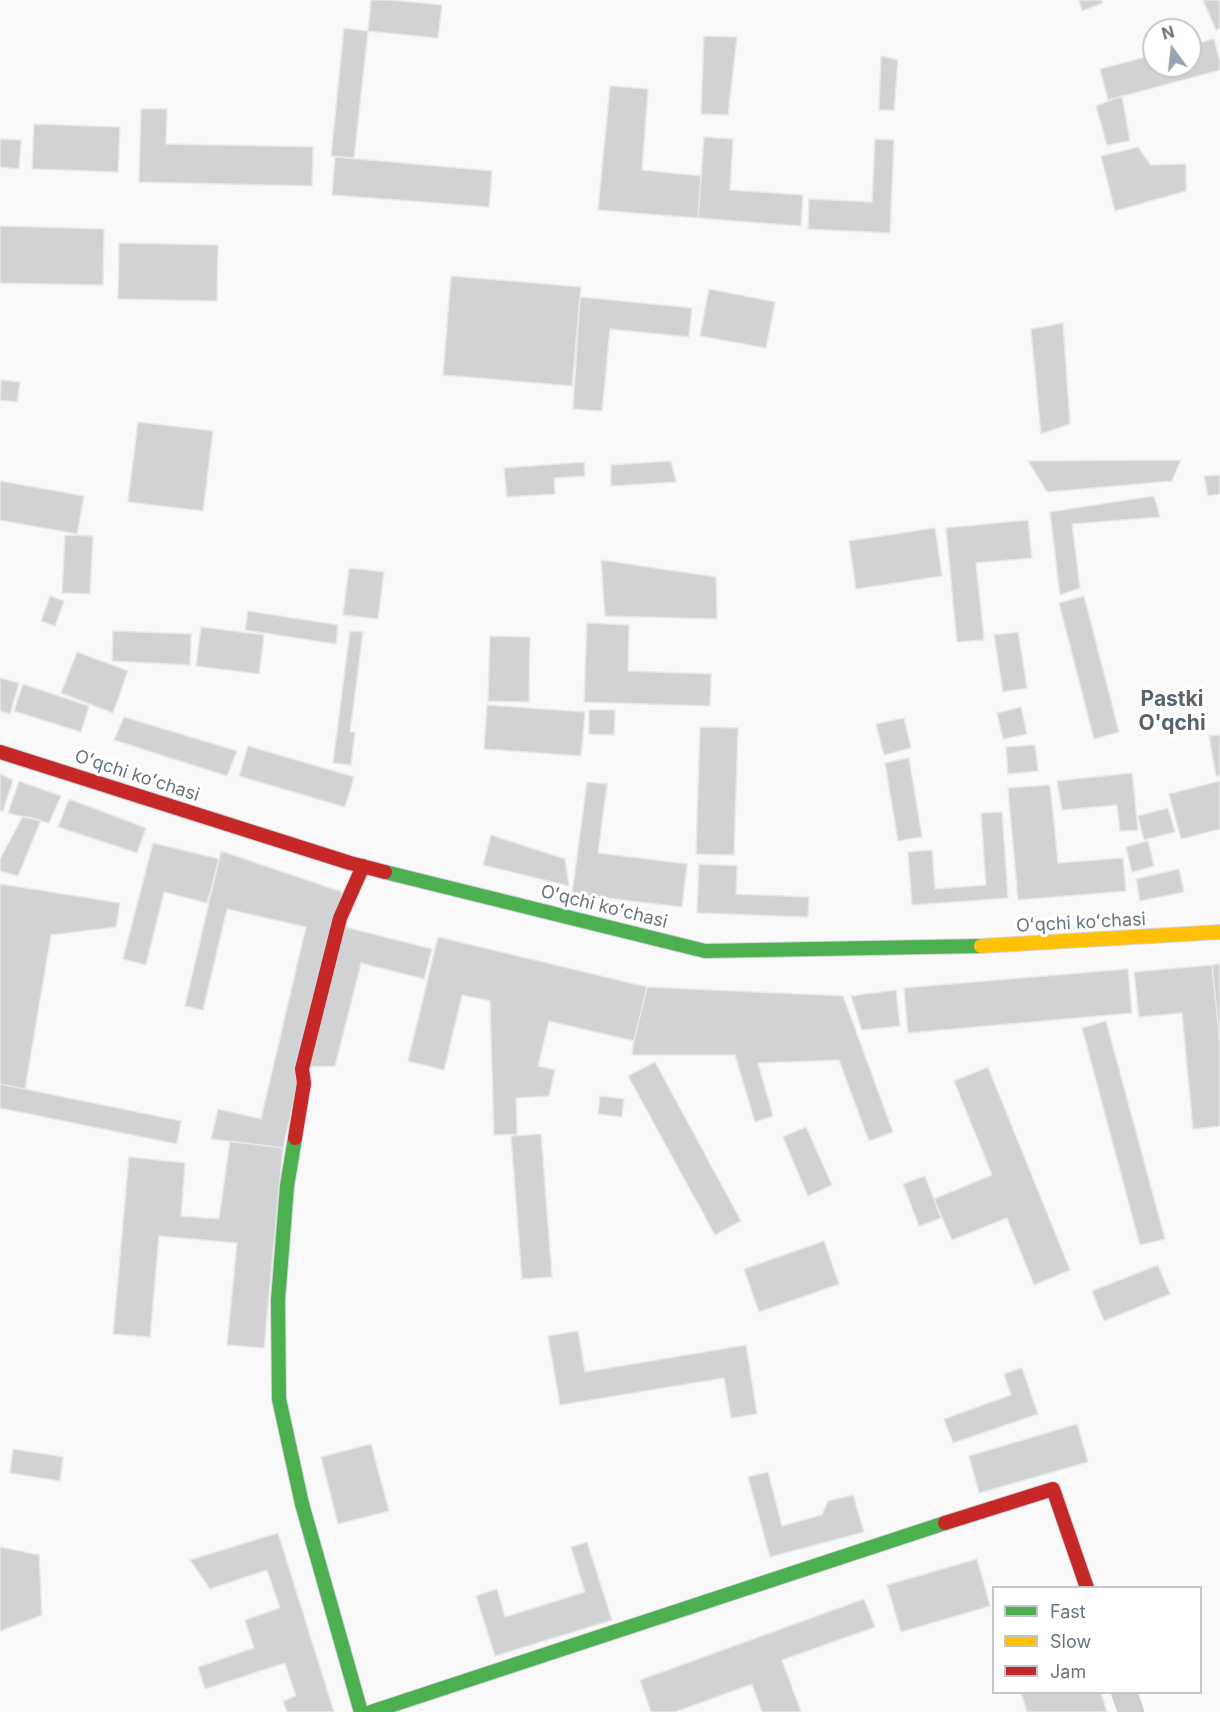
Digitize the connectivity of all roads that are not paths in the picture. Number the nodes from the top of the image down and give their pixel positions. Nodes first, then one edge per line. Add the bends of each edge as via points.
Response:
1 (0, 752) edge
2 (363, 866) junction
3 (1220, 932) edge
4 (1087, 1586) edge
5 (1125, 1694) edge
6 (361, 1712) edge
7 (371, 1712) edge
8 (1131, 1712) edge

1 - 2 street, Oʻqchi koʻchasi
2 - 3 street, Oʻqchi koʻchasi via 705,951 1010,945
2 - 6 street via 340,918 302,1069 304,1083 287,1186 278,1300 279,1399 302,1504
4 - 7 street via 1053,1489
5 - 8 street

